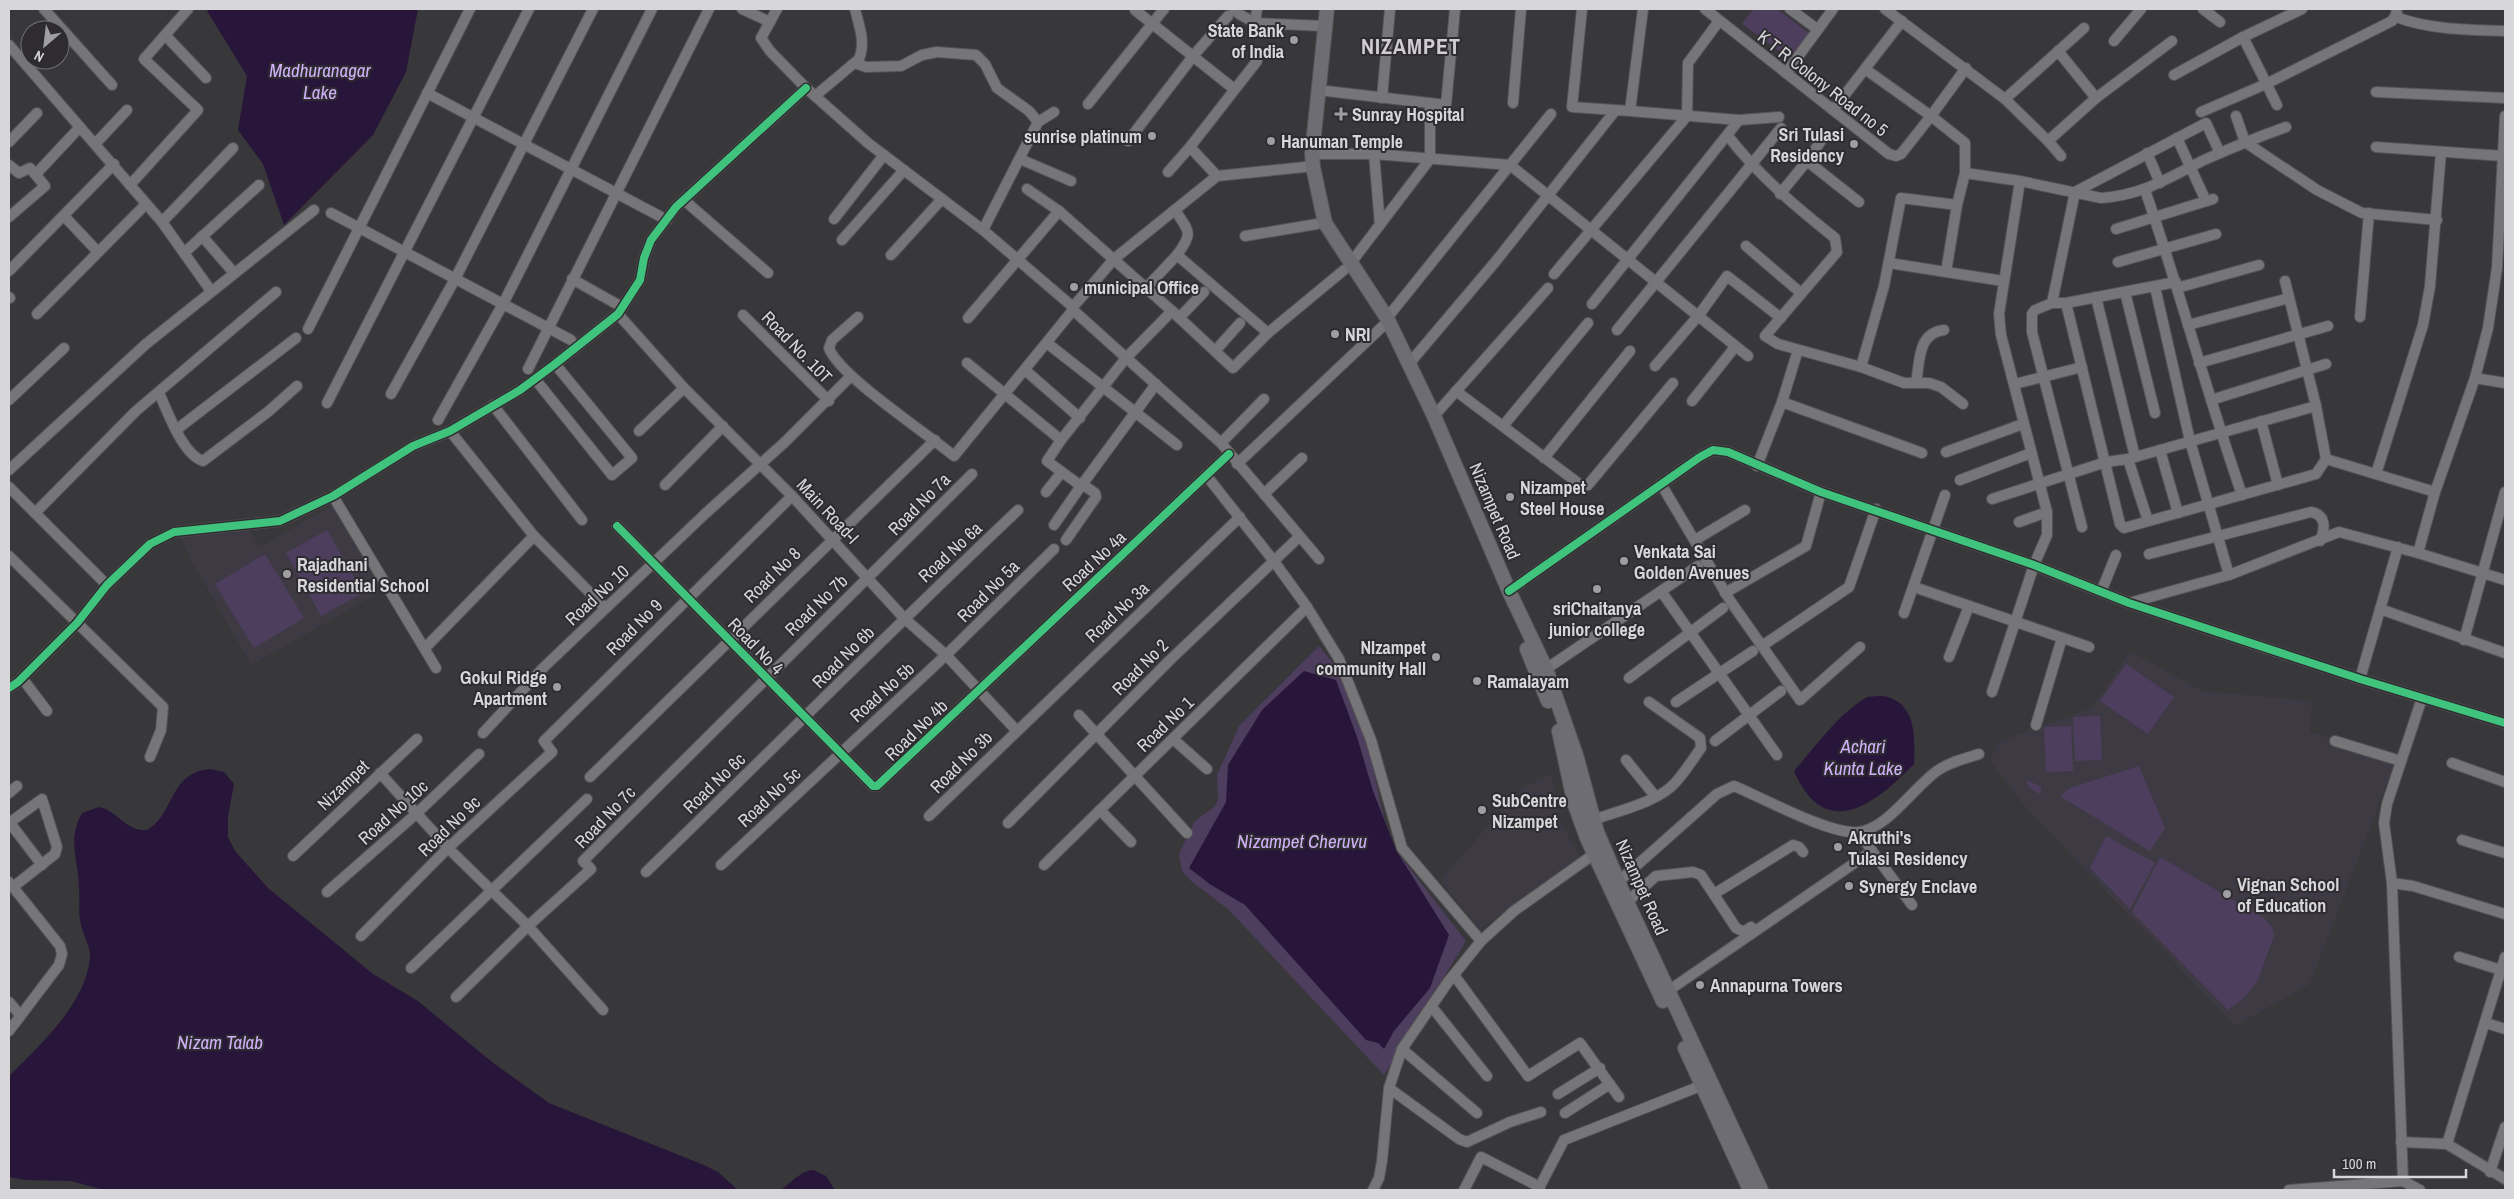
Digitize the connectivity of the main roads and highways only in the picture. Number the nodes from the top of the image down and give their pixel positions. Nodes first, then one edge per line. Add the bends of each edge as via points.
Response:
1 (1320, 9) edge
2 (1327, 9) edge
3 (1322, 26) junction
4 (1347, 267) junction
5 (1385, 322) junction
6 (1465, 497) junction
7 (1579, 792) junction
8 (1707, 1083) junction
9 (1750, 1190) edge
10 (1762, 1190) edge

1 - 3 main road, Nizampet Road
2 - 3 main road, Nizampet Road
3 - 4 main road, Nizampet Road via 1313,167 1325,223
3 - 4 main road, Nizampet Road via 1305,167 1317,224
4 - 5 main road, Nizampet Road
5 - 6 main road, Nizampet Road
5 - 6 main road, Nizampet Road via 1434,416
6 - 7 main road, Nizampet Road via 1558,727
6 - 7 main road, Nizampet Road via 1546,669 1576,755
7 - 8 main road, Nizampet Road
7 - 8 main road, Nizampet Road via 1575,805 1594,854
8 - 9 main road, Nizampet Road
8 - 10 main road, Nizampet Road

